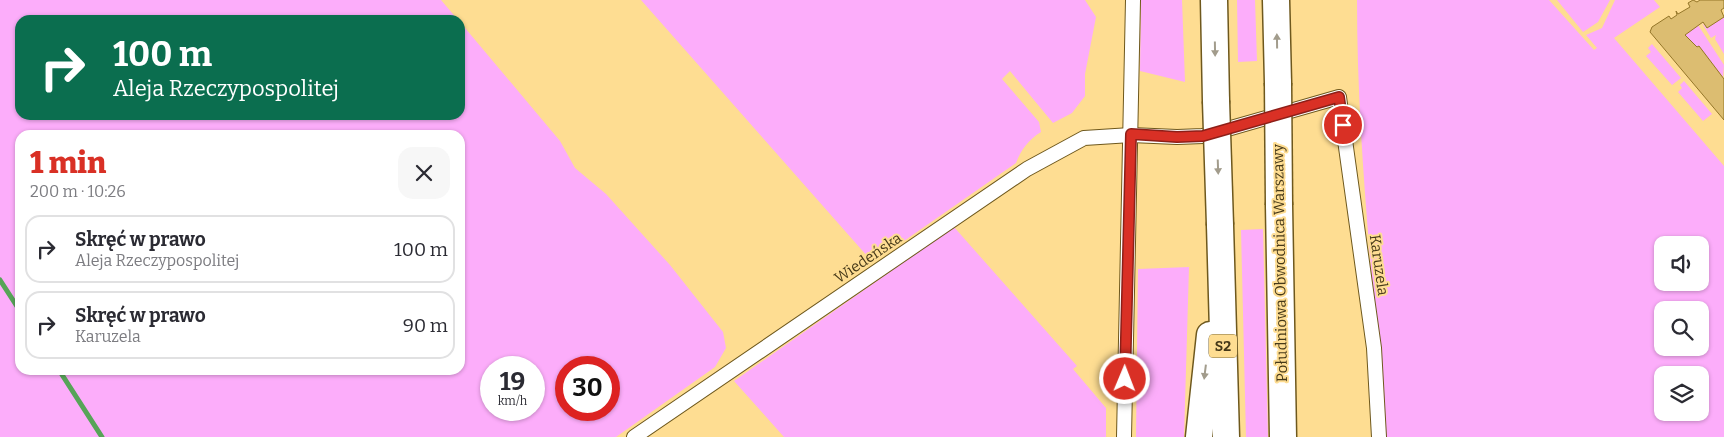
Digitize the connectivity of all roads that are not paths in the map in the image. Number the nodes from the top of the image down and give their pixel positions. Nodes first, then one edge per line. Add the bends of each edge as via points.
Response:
1 (1133, 0) edge
2 (1214, 0) edge
3 (1276, 0) edge
4 (1339, 97) joint
5 (1131, 134) junction
6 (1220, 255) junction
7 (1280, 335) junction
8 (634, 437) edge
9 (1124, 437) edge
10 (1199, 437) edge
11 (1226, 437) edge
12 (1283, 437) edge
13 (1296, 437) edge
14 (1380, 437) edge

1 - 5 street
2 -> 6 highway, S2, bridge
7 -> 3 highway, Południowa Obwodnica Warszawy, bridge
4 - 5 street, Wiedeńska via 1203,136
4 - 14 street, Karuzela via 1374,348
5 - 8 street, Wiedeńska via 1084,138 1027,168
5 - 9 street
6 -> 10 highway
6 - 11 highway, S2
7 - 12 highway, Południowa Obwodnica Warszawy
7 - 13 highway

